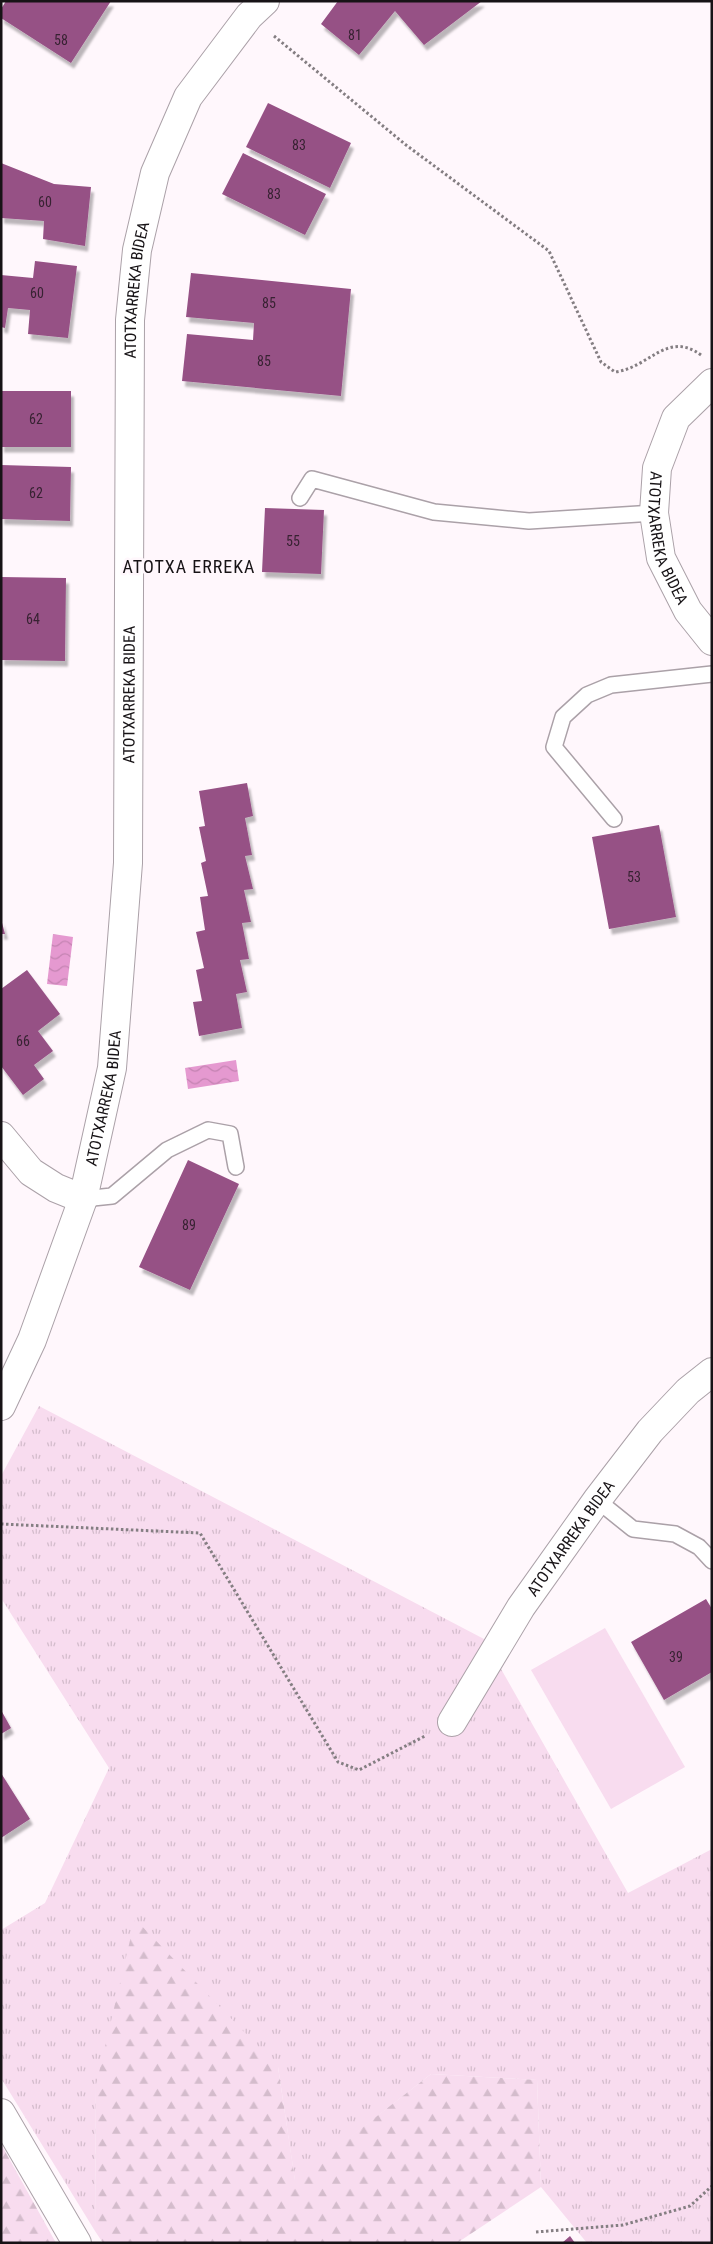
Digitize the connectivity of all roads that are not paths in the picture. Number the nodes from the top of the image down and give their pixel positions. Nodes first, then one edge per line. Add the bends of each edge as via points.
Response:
1 (257, 9) edge
2 (712, 383) edge
3 (300, 498) dead end
4 (654, 513) junction
5 (712, 641) edge
6 (712, 674) edge
7 (614, 818) dead end
8 (1, 1136) edge
9 (236, 1167) dead end
10 (83, 1199) junction
11 (712, 1372) edge
12 (1, 1406) edge
13 (597, 1500) junction
14 (712, 1560) edge
15 (452, 1722) road end
16 (1, 2113) edge
17 (77, 2243) edge

1 - 10 street, ATOTXARREKA BIDEA via 188,97 155,173 137,250 130,320 128,863 112,1068
2 - 4 street, ATOTXARREKA BIDEA via 676,418 657,468
3 - 4 lane via 312,479 434,512 529,521
4 - 5 street, ATOTXARREKA BIDEA via 661,558 688,611
6 - 7 lane via 611,685 587,695 563,717 554,747
8 - 10 street via 31,1172 56,1188
9 - 10 lane via 230,1134 208,1130 167,1150 112,1196
10 - 12 street, ATOTXARREKA BIDEA via 32,1340
11 - 13 street, ATOTXARREKA BIDEA via 688,1391 650,1431
13 - 14 lane via 633,1529 676,1534
13 - 15 street, ATOTXARREKA BIDEA via 521,1607
16 - 17 street

